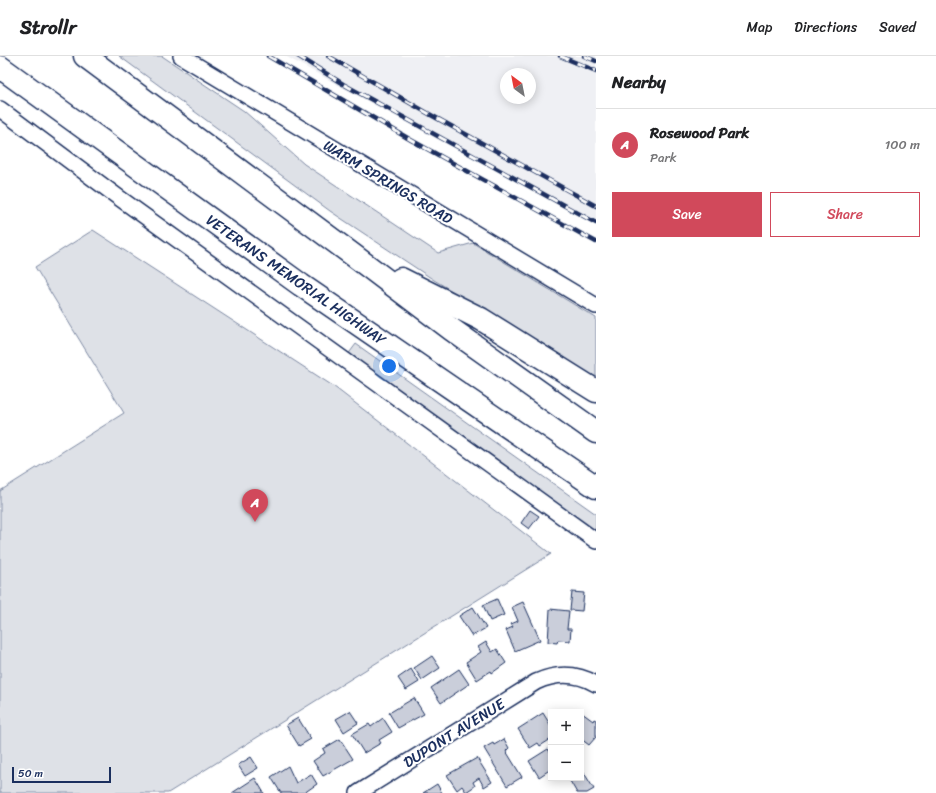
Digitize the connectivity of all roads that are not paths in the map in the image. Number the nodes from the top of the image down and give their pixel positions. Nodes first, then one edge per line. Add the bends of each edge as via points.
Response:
1 (85, 56) edge
2 (181, 56) edge
3 (0, 67) edge
4 (0, 109) edge
5 (353, 255) junction
6 (596, 306) edge
7 (596, 391) edge
8 (596, 432) edge
9 (596, 487) edge
10 (596, 541) edge
11 (596, 684) edge
12 (358, 793) edge

1 - 5 highway
2 - 6 street, WARM SPRINGS ROAD
3 - 9 highway, VETERANS MEMORIAL HIGHWAY via 302,285
4 - 10 street
5 - 7 highway via 481,319
5 - 8 highway via 451,329
11 - 12 street, DUPONT AVENUE via 575,676 551,676 529,686

